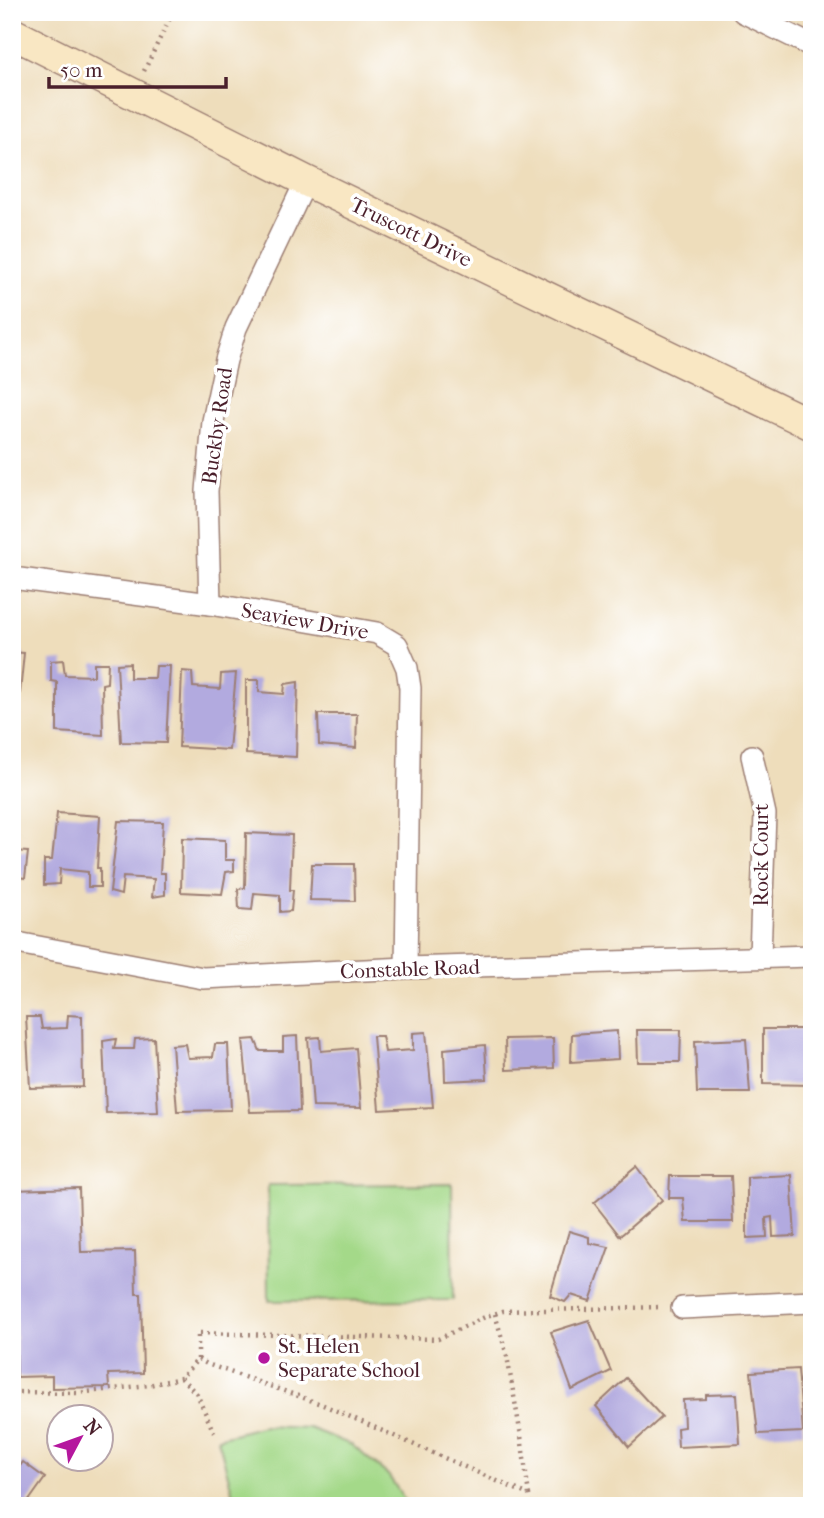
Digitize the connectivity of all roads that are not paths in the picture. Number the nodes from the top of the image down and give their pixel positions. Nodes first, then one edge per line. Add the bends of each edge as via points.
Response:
1 (743, 12) edge
2 (12, 33) edge
3 (812, 46) edge
4 (306, 181) junction
5 (812, 425) edge
6 (12, 578) edge
7 (210, 604) junction
8 (752, 755) dead end
9 (12, 942) edge
10 (760, 956) junction
11 (812, 956) edge
12 (406, 968) junction
13 (812, 1302) edge
14 (682, 1308) road end

1 - 3 street
2 - 4 street, Truscott Drive
4 - 5 street, Truscott Drive
4 - 7 street, Buckby Road via 236,328 226,360 213,421 207,491
6 - 7 street, Seaview Drive
7 - 12 street, Seaview Drive via 377,633 397,645 410,688
8 - 10 street, Rock Court via 765,814
9 - 12 street, Constable Road via 202,978
10 - 11 street, Constable Road
10 - 12 street, Constable Road
13 - 14 street

